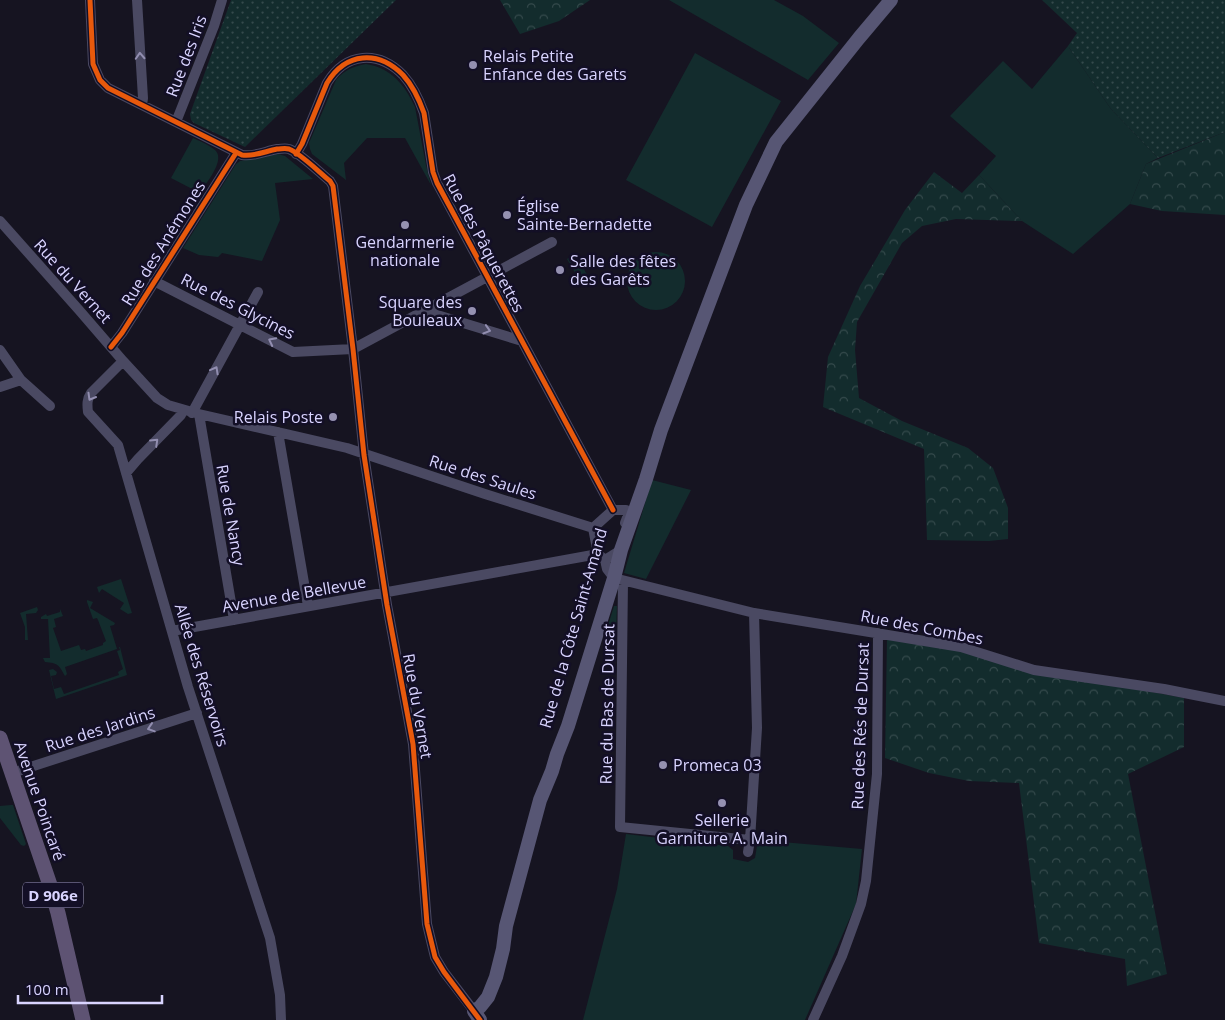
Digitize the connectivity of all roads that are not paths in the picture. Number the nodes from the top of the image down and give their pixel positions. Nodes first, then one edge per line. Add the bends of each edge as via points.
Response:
1 (90, 0) edge
2 (137, 0) edge
3 (222, 0) edge
4 (891, 0) edge
5 (142, 104) junction
6 (176, 122) junction
7 (236, 153) junction
8 (296, 154) junction
9 (0, 221) edge
10 (552, 242) dead end
11 (487, 277) junction
12 (154, 281) junction
13 (258, 292) dead end
14 (424, 311) junction
15 (240, 325) junction
16 (522, 341) junction
17 (111, 346) junction
18 (353, 349) junction
19 (0, 350) edge
20 (123, 361) junction
21 (21, 380) junction
22 (0, 387) edge
23 (50, 406) dead end
24 (191, 412) junction
25 (661, 430) junction
26 (278, 432) junction
27 (364, 454) junction
28 (126, 473) junction
29 (619, 510) junction
30 (593, 528) junction
31 (611, 564) junction
32 (385, 592) junction
33 (308, 606) junction
34 (754, 613) junction
35 (234, 620) junction
36 (172, 631) junction
37 (878, 633) junction
38 (1225, 701) edge
39 (197, 713) junction
40 (0, 738) edge
41 (12, 773) junction
42 (750, 840) junction
43 (748, 852) dead end
44 (477, 1016) edge
45 (83, 1020) edge
46 (281, 1020) edge
47 (814, 1020) edge

1 - 5 street via 93,64 100,80 108,88
5 -> 2 street
3 - 6 street, Rue des Iris
4 - 25 main road via 776,142 746,205
5 - 6 street
6 - 7 street
7 - 8 street via 250,155 285,148
7 - 12 street, Rue des Anémones
8 - 11 street, Rue des Pâquerettes via 327,83 338,68 361,58 384,62 402,75 416,93 424,113 437,183
8 - 18 street via 333,186
9 - 17 street, Rue du Vernet
10 - 11 street, Rue des Glycines
11 - 14 street, Rue des Glycines
11 - 16 street, Rue des Pâquerettes
12 - 15 street, Rue des Glycines
12 - 17 street, Rue des Anémones
13 - 15 street
14 -> 16 street
14 - 18 street, Rue des Glycines
18 -> 15 street, Rue des Glycines via 293,352
24 -> 15 street
16 - 29 street, Rue des Pâquerettes
17 - 20 street, Rue du Vernet
18 - 27 street
19 - 21 street
20 - 24 street, Rue du Vernet via 157,398
20 -> 28 street, Allée des Réservoirs via 91,393 87,404 88,412 118,445
21 - 22 street
21 - 23 street
24 - 26 street, Rue du Vernet
28 -> 24 street via 181,415
24 - 35 street, Rue de Nancy
25 - 29 main road, Rue de la Côte Saint-Amand
25 - 31 main road via 646,479
26 - 27 street, Rue du Vernet
26 - 33 street
27 - 30 street, Rue des Saules
27 - 32 street, Rue du Vernet
28 - 36 street, Allée des Réservoirs
29 - 30 street
29 - 31 main road, Rue de la Côte Saint-Amand
30 - 31 street, Rue du Bas de Dursat
31 - 32 street, Avenue de Bellevue
31 - 34 street, Rue des Combes
31 - 42 street, Rue du Bas de Dursat via 620,827
31 - 44 main road, Rue de la Côte Saint-Amand via 568,726 540,800 496,976
32 - 33 street, Avenue de Bellevue
32 - 44 street, Rue du Vernet via 414,744 431,943 444,972
33 - 35 street, Avenue de Bellevue
34 - 37 street, Rue des Combes
34 - 42 street via 757,728
35 - 36 street, Avenue de Bellevue
36 - 39 street, Allée des Réservoirs
37 - 38 street, Rue des Combes via 961,647 1034,670
37 - 47 street, Rue des Rés de Dursat via 877,774 866,881 842,956
39 -> 41 street, Rue des Jardins
39 - 46 street, Allée des Réservoirs via 270,938
40 - 41 main road, Avenue Poincaré / D 906e
41 - 45 main road, Avenue Poincaré / D 906e via 50,885
42 - 43 street

